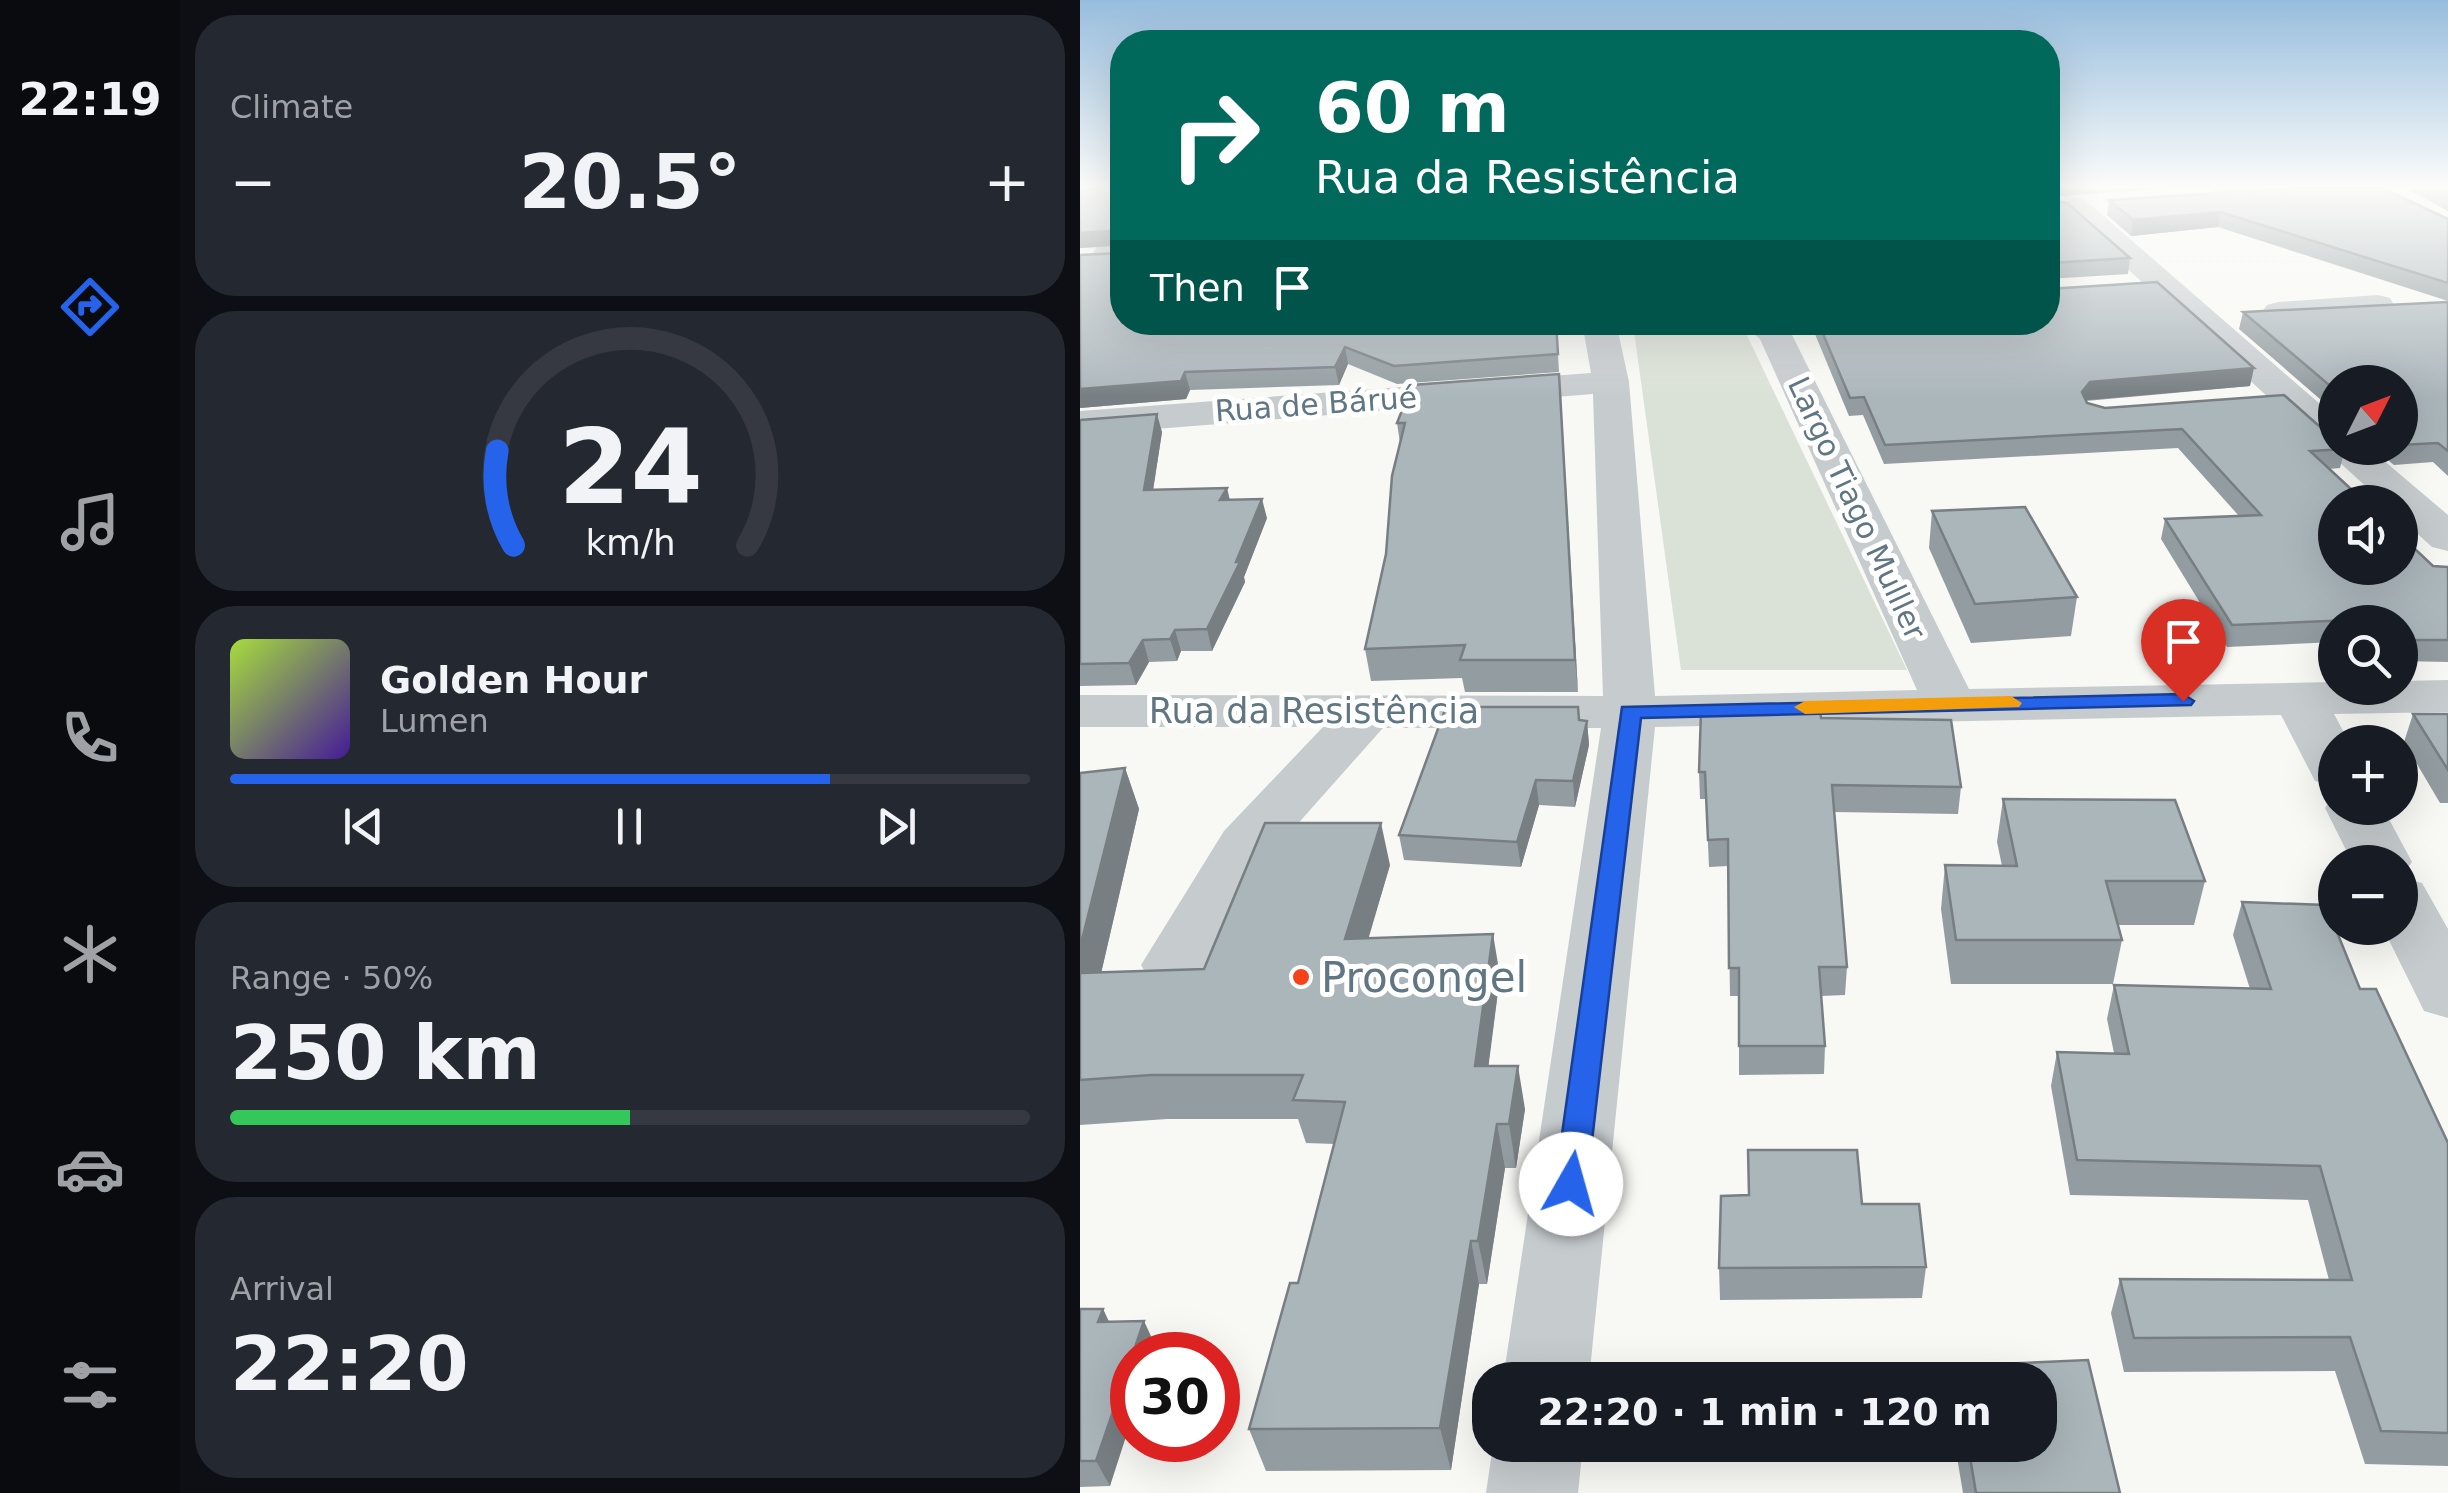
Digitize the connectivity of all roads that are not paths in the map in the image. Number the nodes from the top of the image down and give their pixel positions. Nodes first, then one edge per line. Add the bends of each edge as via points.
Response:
1 (2128, 258) edge
2 (2164, 285) junction
3 (2125, 288) edge
4 (2378, 305) edge
5 (2201, 318) junction
6 (1602, 335) edge
7 (1775, 335) edge
8 (1611, 382) junction
9 (2290, 398) junction
10 (2234, 402) edge
11 (1080, 422) edge
12 (2318, 423) edge
13 (2365, 465) edge
14 (2448, 538) edge
15 (2448, 696) edge
16 (2300, 699) junction
17 (1950, 704) junction
18 (1080, 711) edge
19 (1368, 712) junction
20 (1630, 712) junction
21 (2318, 735) edge
22 (2418, 934) edge
23 (1174, 965) edge
24 (2448, 993) edge
25 (1548, 1362) edge
26 (1536, 1462) edge
27 (1532, 1493) edge

1 - 2 street
2 - 3 street
2 - 5 street
4 - 5 street
5 - 9 street
6 - 8 street
7 - 17 street, Largo Tiago Mulller
8 - 11 street, Rua de Bárué
8 - 20 street
9 - 10 street
9 - 12 street
13 - 14 street
15 - 16 street, Rua da Resistência
16 - 17 street, Rua da Resistência
16 - 21 street
17 - 20 street, Rua da Resistência
18 - 19 street, Rua da Resistência
19 - 20 street, Rua da Resistência
19 - 23 street via 1245,844
20 - 25 street
22 - 24 street
26 - 27 street

